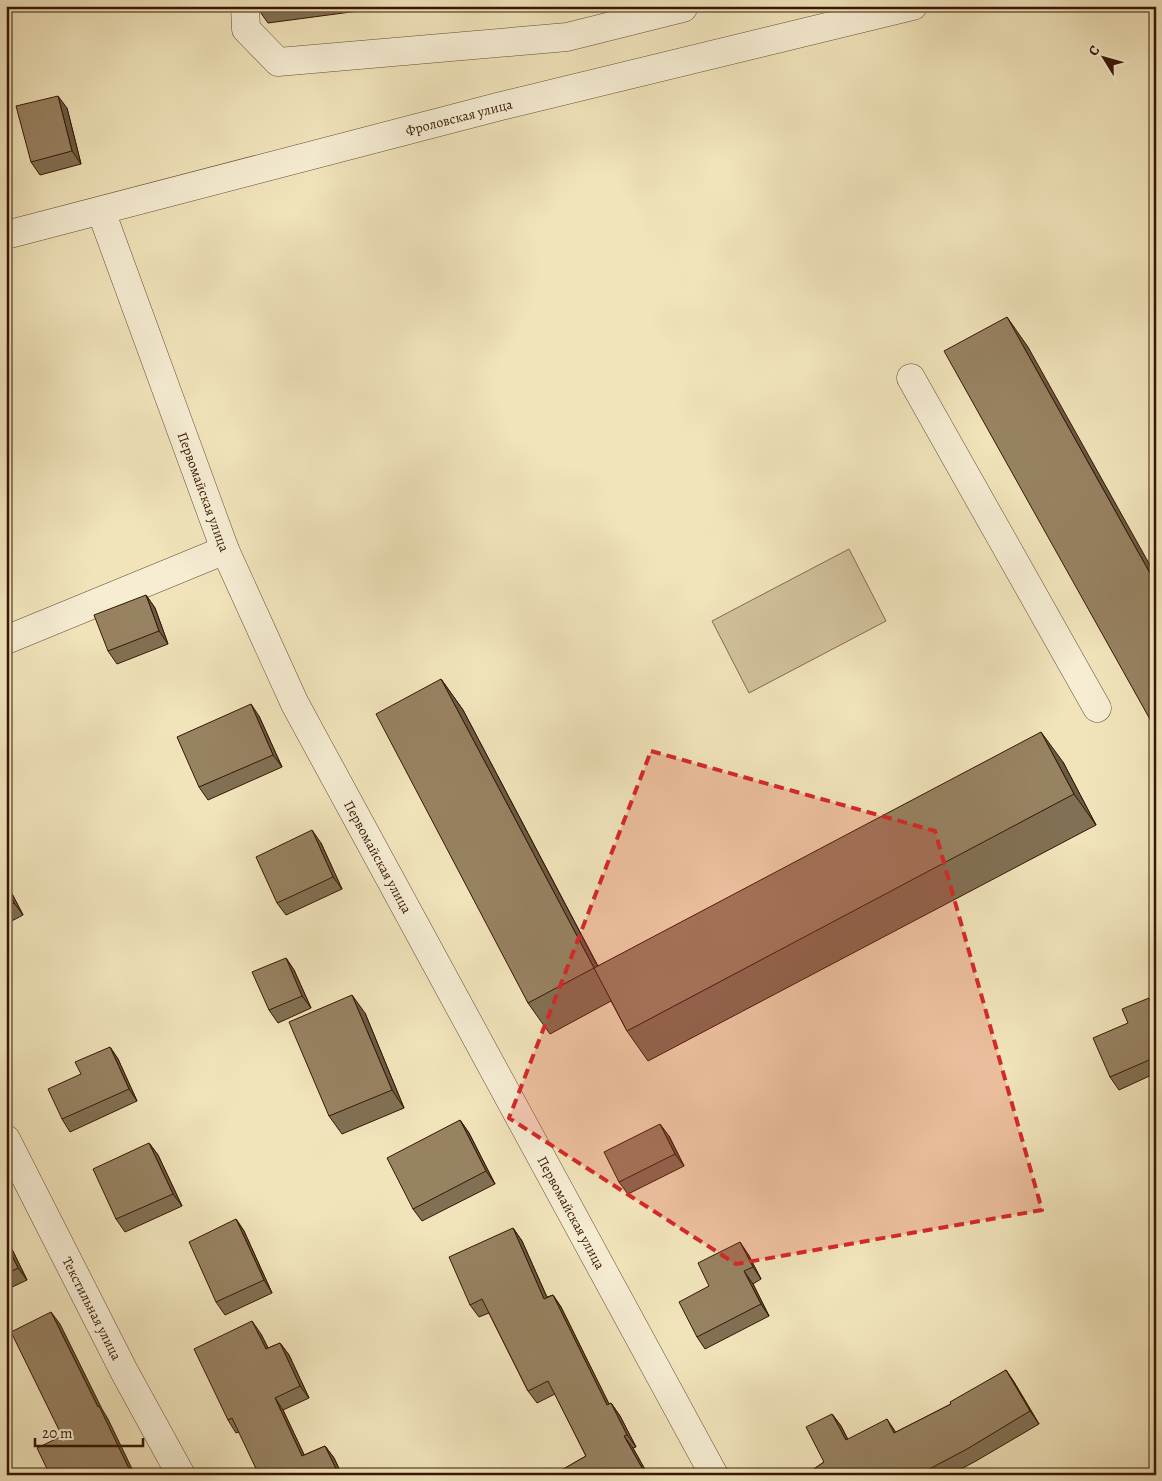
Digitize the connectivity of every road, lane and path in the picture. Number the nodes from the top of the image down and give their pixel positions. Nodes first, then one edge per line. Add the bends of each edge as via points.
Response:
1 (244, 6) edge
2 (684, 6) edge
3 (913, 6) edge
4 (101, 211) junction
5 (6, 235) edge
6 (911, 378) dead end
7 (225, 550) junction
8 (6, 640) edge
9 (1098, 708) dead end
10 (6, 1139) edge
11 (181, 1475) edge
12 (714, 1475) edge

1 - 2 street via 246,29 278,62 567,37
3 - 4 street, Фроловская улица via 501,106
4 - 5 street, Фроловская улица
4 - 7 street, Первомайская улица
6 - 9 street
7 - 8 street
7 - 12 street, Первомайская улица via 295,704
10 - 11 street, Текстильная улица via 125,1373

